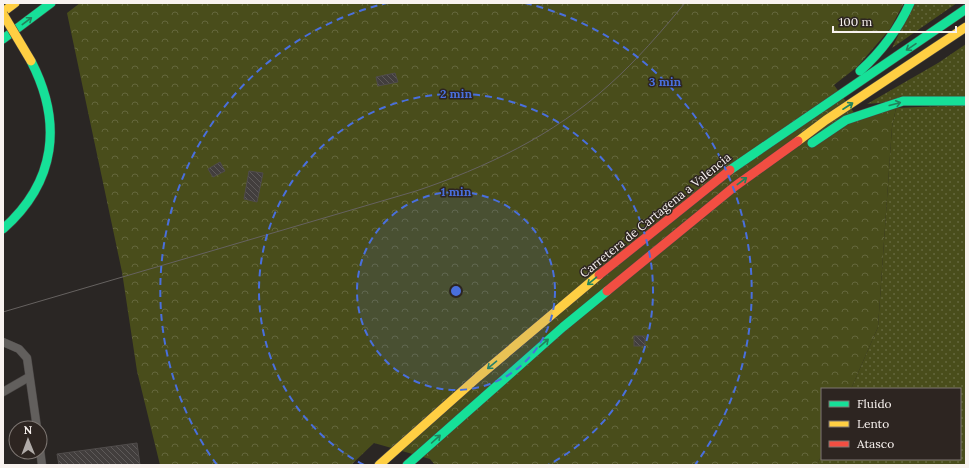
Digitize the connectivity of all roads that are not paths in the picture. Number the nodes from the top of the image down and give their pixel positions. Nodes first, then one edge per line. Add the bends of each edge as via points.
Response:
1 (15, 3) edge
2 (51, 3) edge
3 (910, 3) edge
4 (966, 9) edge
5 (3, 13) edge
6 (3, 25) edge
7 (966, 27) edge
8 (3, 39) edge
9 (28, 63) junction
10 (966, 101) edge
11 (806, 147) dead end
12 (793, 156) dead end
13 (734, 167) junction
14 (3, 223) edge
15 (3, 230) edge
16 (649, 256) junction
17 (3, 342) edge
18 (29, 377) junction
19 (3, 392) edge
20 (36, 420) edge
21 (389, 456) junction
22 (376, 465) edge
23 (379, 465) edge
24 (407, 465) edge

1 - 5 highway
8 -> 2 highway
3 - 13 highway via 892,38 875,59 784,126
4 -> 13 highway, Carretera de Cartagena a Valencia
5 - 9 highway, bridge
6 - 9 highway
16 -> 7 highway via 773,158
9 - 14 highway via 42,102 44,147 33,183 20,205
9 - 15 highway via 39,78 48,107 49,149 40,182 31,198
11 -> 10 highway via 846,120 876,109 903,102
12 - 16 highway
13 -> 21 highway, Carretera de Cartagena a Valencia via 586,285
24 -> 16 highway via 531,354
17 - 18 street via 19,349 27,358
18 - 19 street
18 - 20 street
21 - 22 highway
21 - 23 highway, Carretera de Cartagena a Valencia

